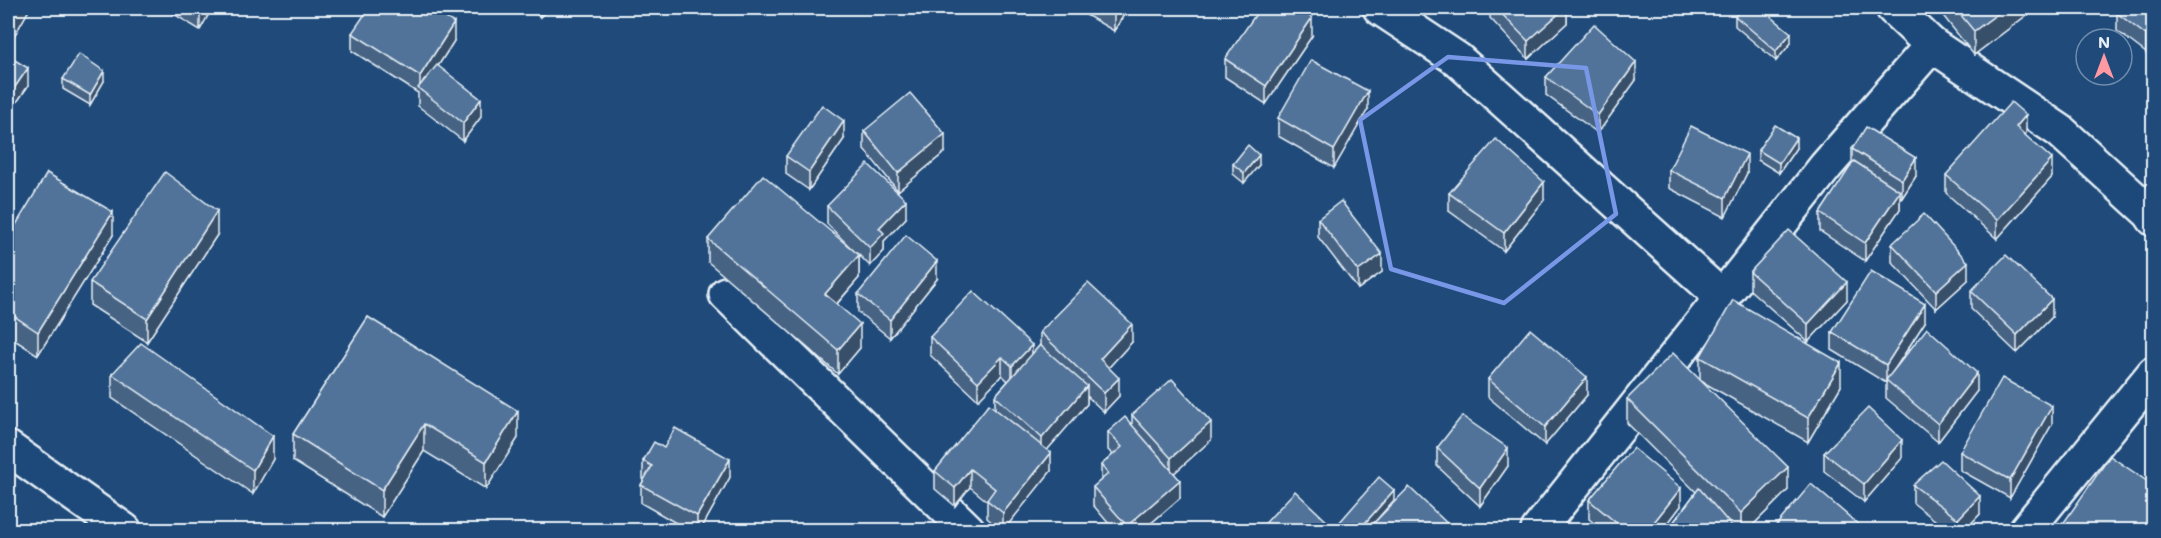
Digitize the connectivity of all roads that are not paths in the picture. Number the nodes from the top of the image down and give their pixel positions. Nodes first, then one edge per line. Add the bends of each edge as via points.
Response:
1 (1380, 8) edge
2 (1893, 8) edge
3 (1932, 45) junction
4 (2154, 219) edge
5 (726, 294) dead end
6 (1722, 297) junction
7 (2154, 373) edge
8 (8, 448) edge
9 (124, 531) edge
10 (968, 531) edge
11 (1538, 531) edge
12 (2026, 531) edge

1 - 6 street via 1457,59
2 - 3 street
3 - 4 street via 2060,131
3 - 6 street via 1826,166
5 - 10 street
6 - 11 street
7 - 12 street
8 - 9 street

